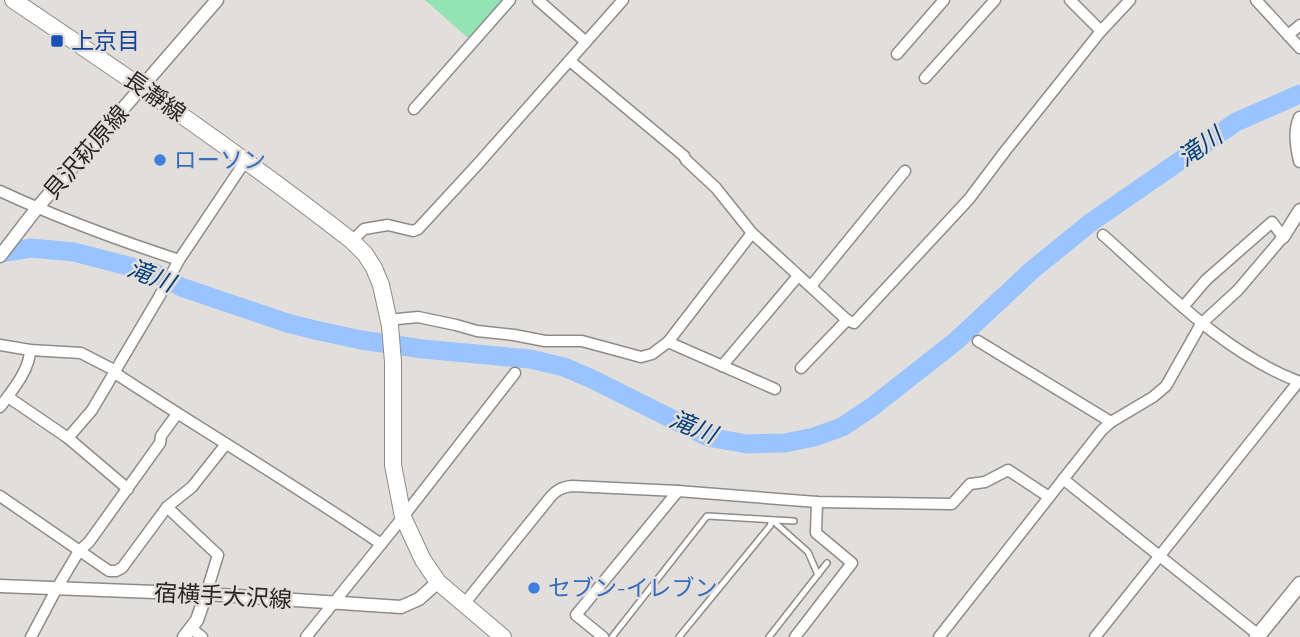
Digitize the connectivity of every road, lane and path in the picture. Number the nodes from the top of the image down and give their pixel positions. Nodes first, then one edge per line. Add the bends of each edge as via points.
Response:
1 (13, 0) edge
2 (217, 0) edge
3 (510, 0) edge
4 (538, 0) edge
5 (623, 0) edge
6 (944, 0) edge
7 (995, 0) edge
8 (1070, 0) edge
9 (1130, 0) edge
10 (1256, 0) edge
11 (1300, 25) edge
12 (1101, 31) junction
13 (1287, 35) junction
14 (586, 42) junction
15 (1300, 48) edge
16 (897, 54) dead end
17 (570, 61) junction
18 (925, 78) dead end
19 (142, 87) junction
20 (414, 109) dead end
21 (1300, 118) edge
22 (246, 160) junction
23 (1300, 161) edge
24 (905, 170) dead end
25 (0, 191) edge
26 (37, 208) junction
27 (1300, 210) edge
28 (752, 233) junction
29 (1103, 235) dead end
30 (1283, 237) junction
31 (352, 241) junction
32 (0, 256) edge
33 (178, 262) junction
34 (798, 276) junction
35 (811, 286) junction
36 (1184, 307) junction
37 (847, 320) junction
38 (389, 323) junction
39 (1202, 324) junction
40 (978, 341) dead end
41 (668, 342) junction
42 (0, 345) edge
43 (30, 350) junction
44 (722, 366) junction
45 (801, 368) dead end
46 (116, 372) junction
47 (515, 373) dead end
48 (1299, 382) edge
49 (775, 389) dead end
50 (8, 397) junction
51 (0, 408) edge
52 (177, 414) junction
53 (1111, 422) junction
54 (68, 438) junction
55 (226, 444) junction
56 (1063, 479) junction
57 (128, 489) junction
58 (678, 491) junction
59 (0, 496) edge
60 (1049, 497) junction
61 (817, 502) junction
62 (167, 507) junction
63 (402, 517) junction
64 (772, 520) junction
65 (794, 521) dead end
66 (381, 544) junction
67 (79, 551) junction
68 (1160, 555) junction
69 (827, 563) dead end
70 (818, 575) junction
71 (438, 582) junction
72 (1300, 584) edge
73 (0, 586) edge
74 (57, 588) junction
75 (205, 594) junction
76 (333, 603) junction
77 (464, 604) junction
78 (193, 634) edge
79 (1259, 636) edge
80 (31, 637) edge
81 (306, 637) edge
82 (503, 637) edge
83 (603, 637) edge
84 (612, 637) edge
85 (680, 637) edge
86 (769, 637) edge
87 (795, 637) edge
88 (939, 637) edge
89 (1095, 637) edge

1 - 19 main road, 長瀞線
2 - 19 street, 貝沢萩原線
3 - 20 street
4 - 14 street
5 - 14 street
6 - 16 street
7 - 18 street
8 - 12 street
9 - 12 street
10 - 13 street
11 - 13 street
12 - 37 street via 969,199 853,323
13 - 15 street
14 - 17 street
17 - 28 street via 684,156
17 - 31 street via 418,229 388,225 364,229
19 - 22 main road, 長瀞線
19 - 26 street, 貝沢萩原線
21 - 23 street
22 - 31 main road, 長瀞線
22 - 33 street
24 - 35 street
25 - 26 street
26 - 32 street, 貝沢萩原線
26 - 33 street
27 - 30 street
28 - 34 street
28 - 41 street
29 - 36 street
30 - 36 street via 1272,222 1206,280
30 - 39 street
31 - 38 main road, 長瀞線 via 374,268
33 - 46 street
34 - 35 street
34 - 44 street
35 - 37 street
36 - 39 street
37 - 45 street
38 - 41 street via 418,317 545,341 582,341 641,357
38 - 63 main road, 長瀞線 via 393,466
39 - 48 street via 1253,360
39 - 53 street via 1167,387
40 - 53 street
41 - 44 street
42 - 43 street
43 - 46 street via 81,353
43 - 50 street
44 - 49 street
46 - 52 street
46 - 54 street
47 - 63 street
48 - 68 street
50 - 51 street
50 - 54 street
52 - 55 street
52 - 57 street
53 - 56 street
54 - 57 street
55 - 62 street via 192,487
55 - 66 street
56 - 60 street
56 - 68 street
57 - 67 street
58 - 61 street
58 - 77 street via 572,486 554,492
58 - 83 street via 576,615
59 - 67 street
60 - 61 street via 1008,470 970,484 952,504
60 - 88 street
61 - 87 street via 816,533 852,563
62 - 67 street via 122,568 109,571
62 - 75 street via 218,555
63 - 66 street
63 - 71 main road
64 - 65 lane
64 - 70 lane via 808,552
64 - 84 lane via 707,516
64 - 85 lane
66 - 76 street
67 - 74 street
68 - 79 street
68 - 89 street
69 - 70 lane
70 - 86 lane
71 - 76 street, 宿横手大沢線 via 401,607
71 - 77 main road
72 - 79 main road
73 - 74 street, 宿横手大沢線
74 - 75 street, 宿横手大沢線
74 - 80 street
75 - 76 street, 宿横手大沢線
75 - 78 street
76 - 81 street
77 - 82 main road

